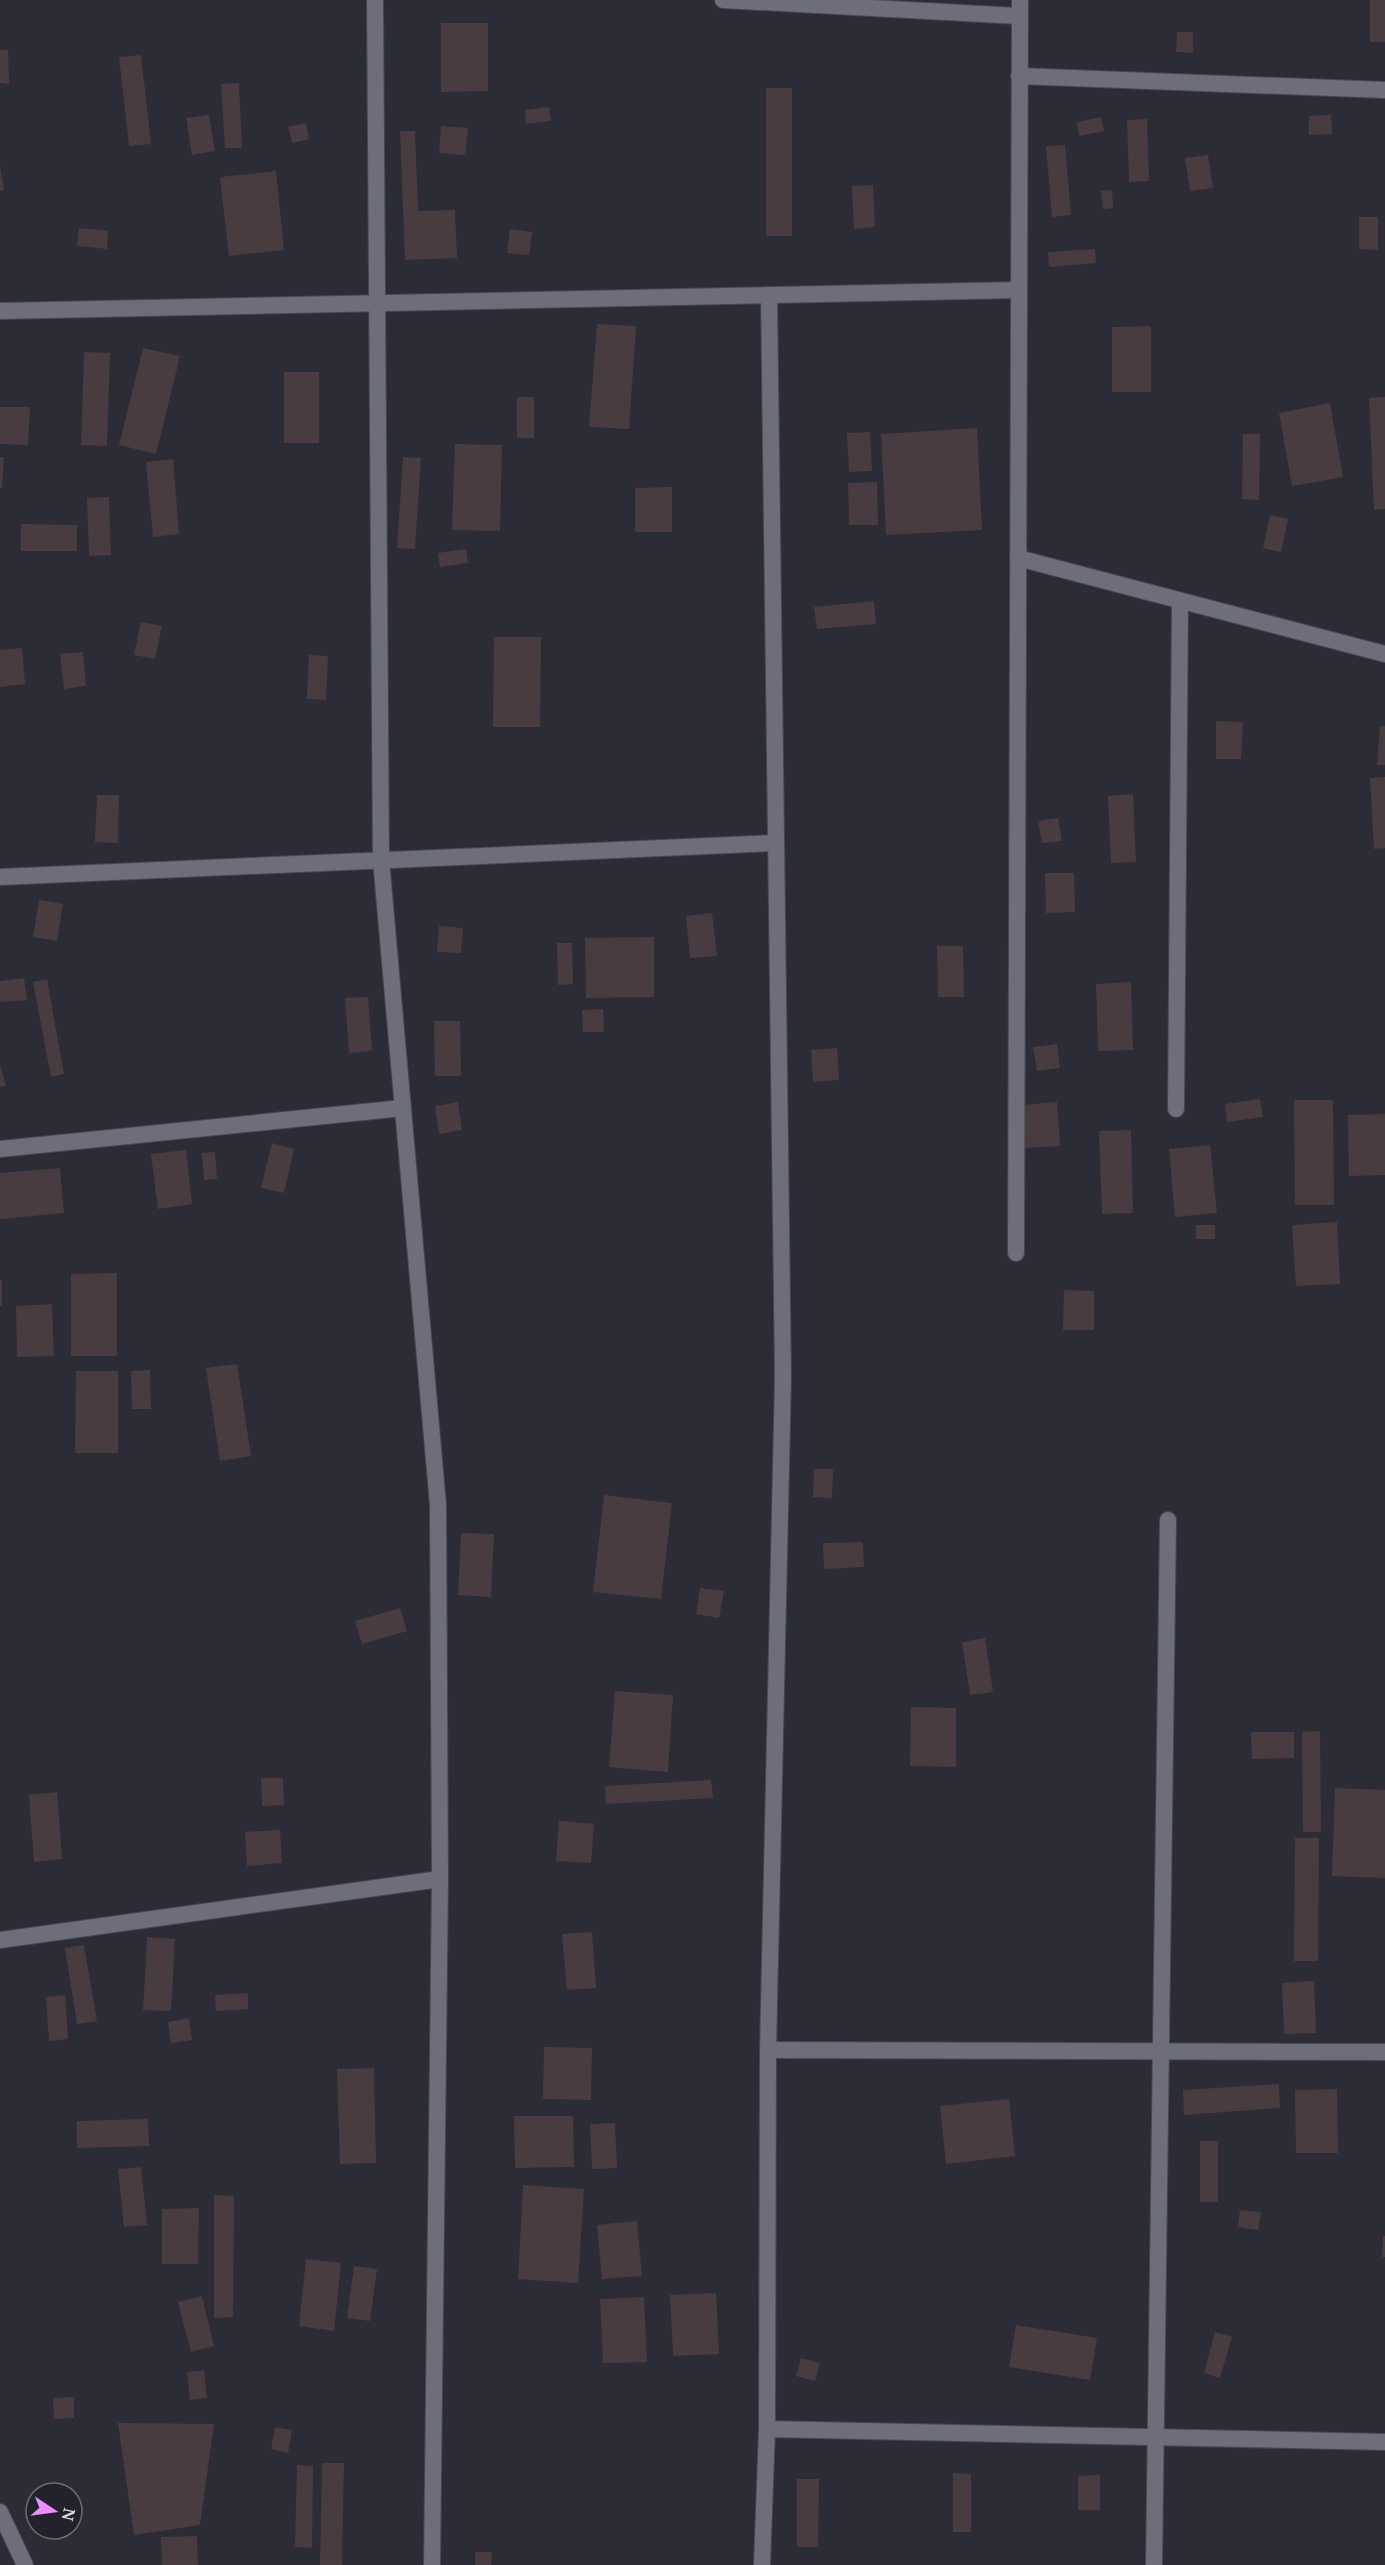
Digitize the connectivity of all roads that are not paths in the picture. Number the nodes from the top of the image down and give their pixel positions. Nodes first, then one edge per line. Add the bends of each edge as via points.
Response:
1 (375, 0) edge
2 (723, 0) edge
3 (1020, 8) edge
4 (1019, 76) junction
5 (1385, 90) edge
6 (1019, 290) junction
7 (769, 295) junction
8 (377, 303) junction
9 (0, 311) edge
10 (1018, 558) junction
11 (1180, 601) junction
12 (1385, 654) edge
13 (776, 843) junction
14 (381, 860) junction
15 (0, 877) edge
16 (403, 1108) junction
17 (1176, 1109) dead end
18 (0, 1149) edge
19 (1016, 1253) dead end
20 (1168, 1520) dead end
21 (440, 1879) junction
22 (0, 1940) edge
23 (768, 2050) junction
24 (1162, 2051) junction
25 (1385, 2052) edge
26 (767, 2429) junction
27 (1157, 2438) junction
28 (1385, 2442) edge
29 (0, 2512) edge
30 (25, 2565) edge
31 (432, 2565) edge
32 (762, 2565) edge
33 (1154, 2565) edge

1 - 8 street
2 - 3 street
3 - 4 street
4 - 5 street
4 - 6 street
6 - 7 street
6 - 10 street
7 - 8 street
7 - 13 street
8 - 9 street
8 - 14 street
10 - 11 street
10 - 19 street
11 - 12 street
11 - 17 street
13 - 14 street
13 - 23 street via 783,1377
14 - 15 street
14 - 16 street
16 - 18 street
16 - 21 street via 438,1505
20 - 24 street
21 - 22 street
21 - 31 street
23 - 24 street
23 - 26 street
24 - 25 street
24 - 27 street
26 - 27 street
26 - 32 street
27 - 28 street
27 - 33 street
29 - 30 street

